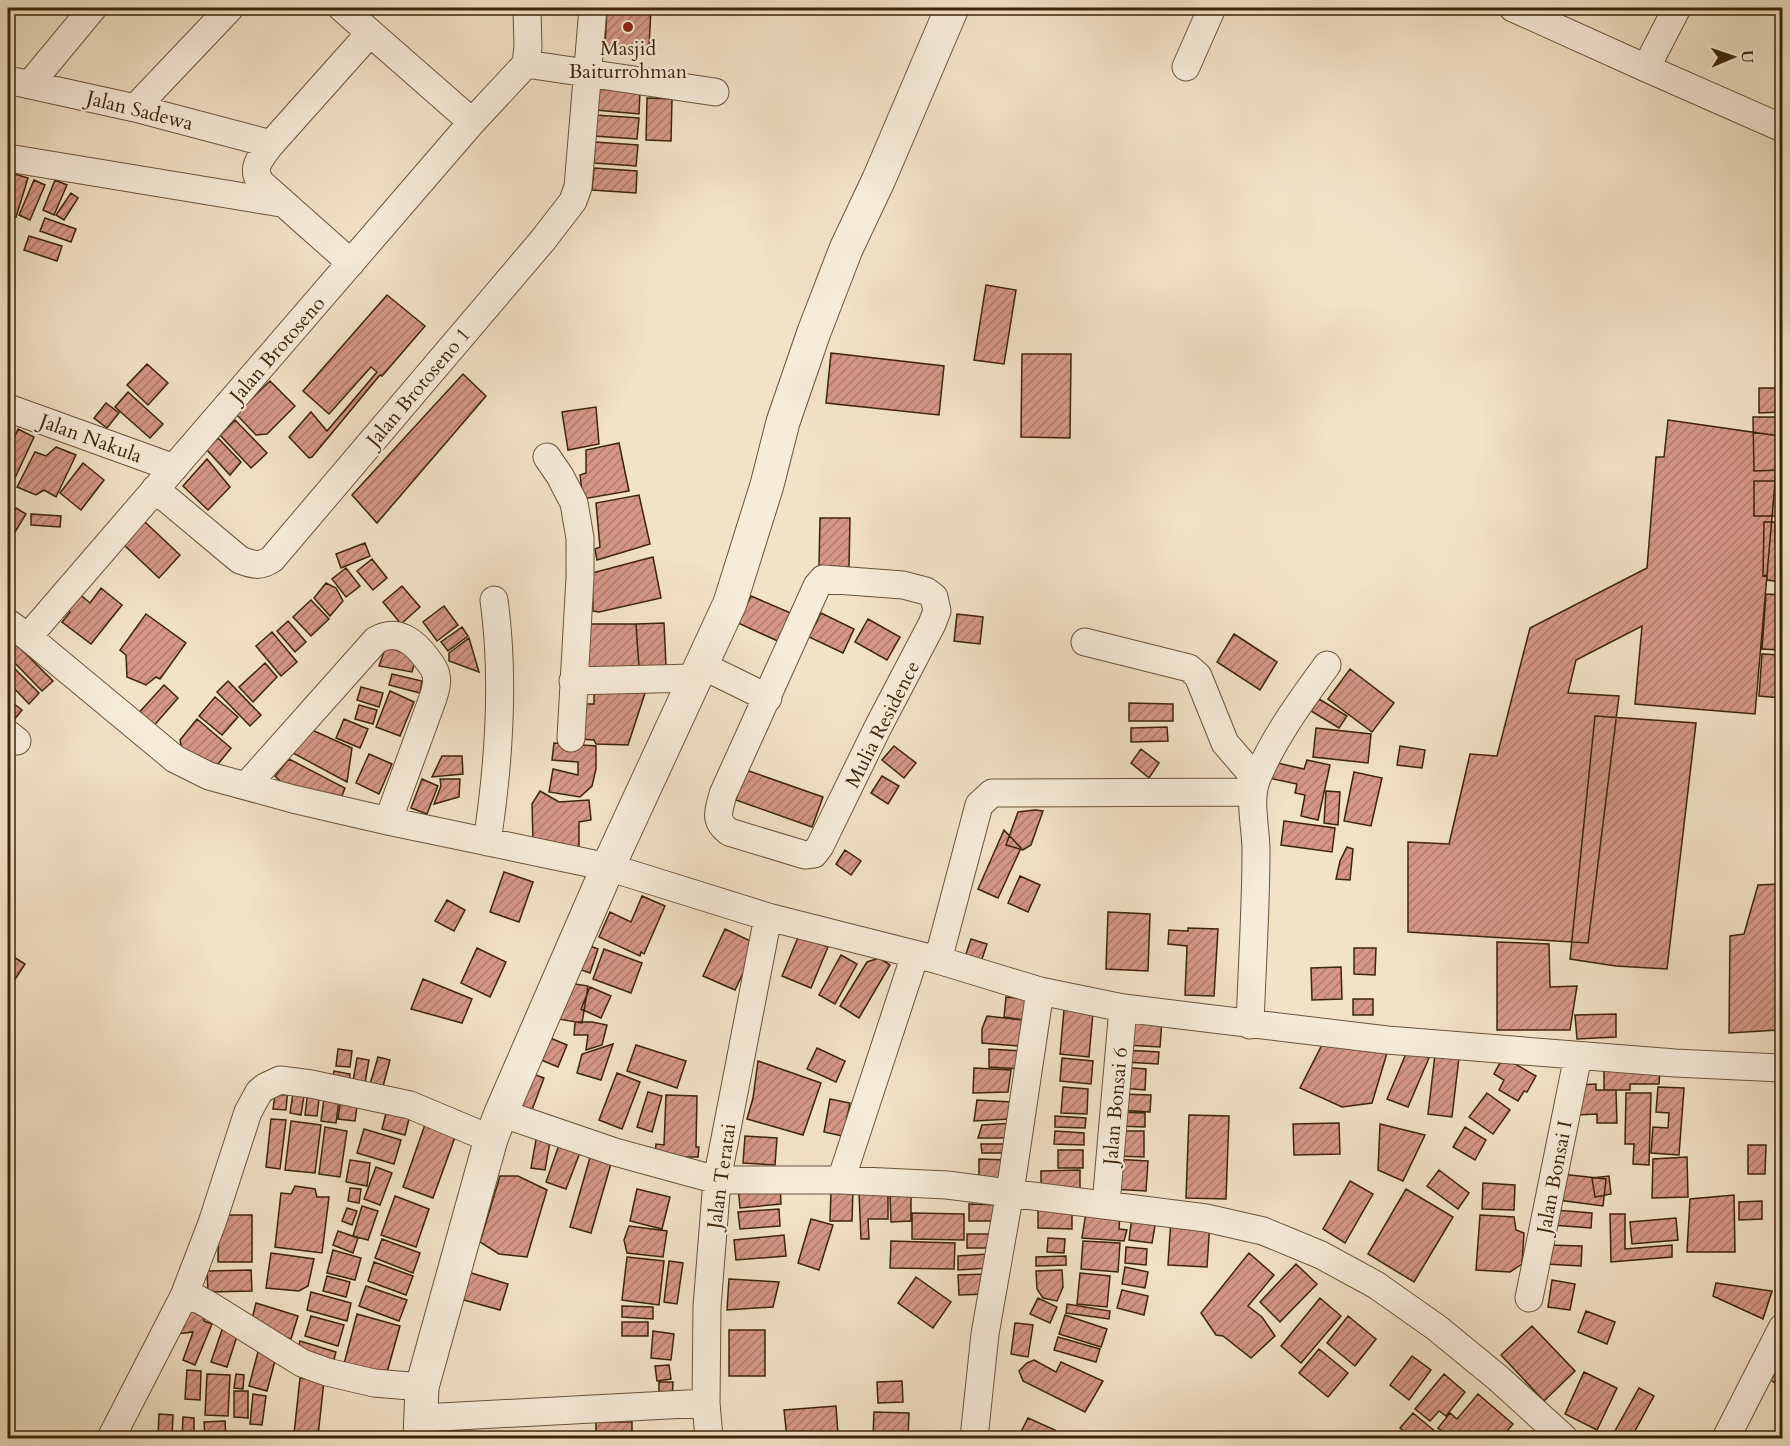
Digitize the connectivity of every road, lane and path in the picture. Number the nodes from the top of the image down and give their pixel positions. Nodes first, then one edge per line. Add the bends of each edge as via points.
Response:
1 (93, 8) edge
2 (230, 8) edge
3 (342, 8) edge
4 (527, 8) edge
5 (593, 8) edge
6 (952, 8) edge
7 (1212, 8) edge
8 (1677, 8) edge
9 (1522, 9) edge
10 (370, 33) junction
11 (526, 63) junction
12 (1186, 67) dead end
13 (1646, 68) junction
14 (587, 73) junction
15 (19, 82) edge
16 (715, 92) dead end
17 (135, 108) junction
18 (472, 122) junction
19 (1782, 128) edge
20 (271, 144) junction
21 (8, 158) edge
22 (281, 203) junction
23 (351, 263) junction
24 (8, 408) edge
25 (547, 457) dead end
26 (174, 468) junction
27 (155, 489) junction
28 (494, 600) dead end
29 (18, 630) edge
30 (1085, 642) dead end
31 (1327, 665) dead end
32 (697, 671) junction
33 (573, 681) junction
34 (768, 698) junction
35 (571, 738) dead end
36 (246, 786) junction
37 (1255, 786) junction
38 (388, 821) junction
39 (487, 842) junction
40 (608, 867) junction
41 (768, 917) junction
42 (927, 957) junction
43 (1040, 991) junction
44 (1123, 1008) junction
45 (1250, 1024) junction
46 (1578, 1056) junction
47 (1782, 1068) edge
48 (496, 1126) junction
49 (717, 1179) junction
50 (841, 1180) junction
51 (1010, 1192) junction
52 (1106, 1204) junction
53 (184, 1296) junction
54 (1529, 1298) dead end
55 (1782, 1328) edge
56 (706, 1403) junction
57 (421, 1415) edge
58 (111, 1438) edge
59 (709, 1438) edge
60 (974, 1438) edge
61 (1564, 1438) edge
62 (1726, 1438) edge

1 - 15 street
2 - 17 street
3 - 10 street
4 - 11 street
5 - 14 street, Jalan Brotoseno 1
6 - 32 street via 846,249 814,332 733,593
7 - 12 street
8 - 13 street
9 - 13 street
10 - 18 street
10 - 20 street
11 - 14 street
11 - 18 street, Jalan Brotoseno
13 - 19 street
14 - 16 street
14 - 27 street, Jalan Brotoseno 1 via 578,187 573,201 272,559 257,565 240,560
15 - 17 street, Jalan Sadewa
17 - 20 street, Jalan Sadewa
18 - 23 street, Jalan Brotoseno
20 - 22 street via 258,161 256,177
21 - 22 street
22 - 23 street
23 - 26 street, Jalan Brotoseno
24 - 26 street, Jalan Nakula
25 - 33 street via 574,503 580,538
26 - 27 street, Jalan Brotoseno
27 - 29 street, Jalan Brotoseno
28 - 39 street via 500,640 497,756
29 - 36 street via 175,759 209,776
30 - 37 street via 1189,668 1198,676 1225,743
31 - 37 street via 1297,706
32 - 33 street
32 - 34 street
32 - 40 street
33 - 35 street
34 - 34 street, Mulia Residence via 723,794 720,826 796,853 814,854 932,624 937,611 934,597 903,585 824,579 817,586
36 - 38 street
36 - 38 street via 376,640 400,635 423,652 437,677
37 - 42 street via 992,793 979,805
37 - 45 street
38 - 39 street
39 - 40 street
40 - 41 street
40 - 48 street
41 - 42 street
41 - 49 street, Jalan Teratai
42 - 43 street
42 - 50 street
43 - 44 street
43 - 51 street
44 - 45 street
44 - 52 street, Jalan Bonsai 6
45 - 46 street
46 - 47 street
46 - 54 street, Jalan Bonsai I
48 - 49 street
48 - 53 street via 311,1084 273,1082 259,1092 248,1112
48 - 57 street
49 - 50 street
49 - 56 street, Jalan Teratai via 707,1307
50 - 51 street
51 - 52 street
51 - 60 street via 985,1334
52 - 61 street via 1206,1218 1263,1231 1321,1255 1376,1285 1437,1328
53 - 57 street via 209,1305 302,1363 374,1383
53 - 58 street
55 - 62 street
56 - 57 street
56 - 59 street, Jalan Teratai

